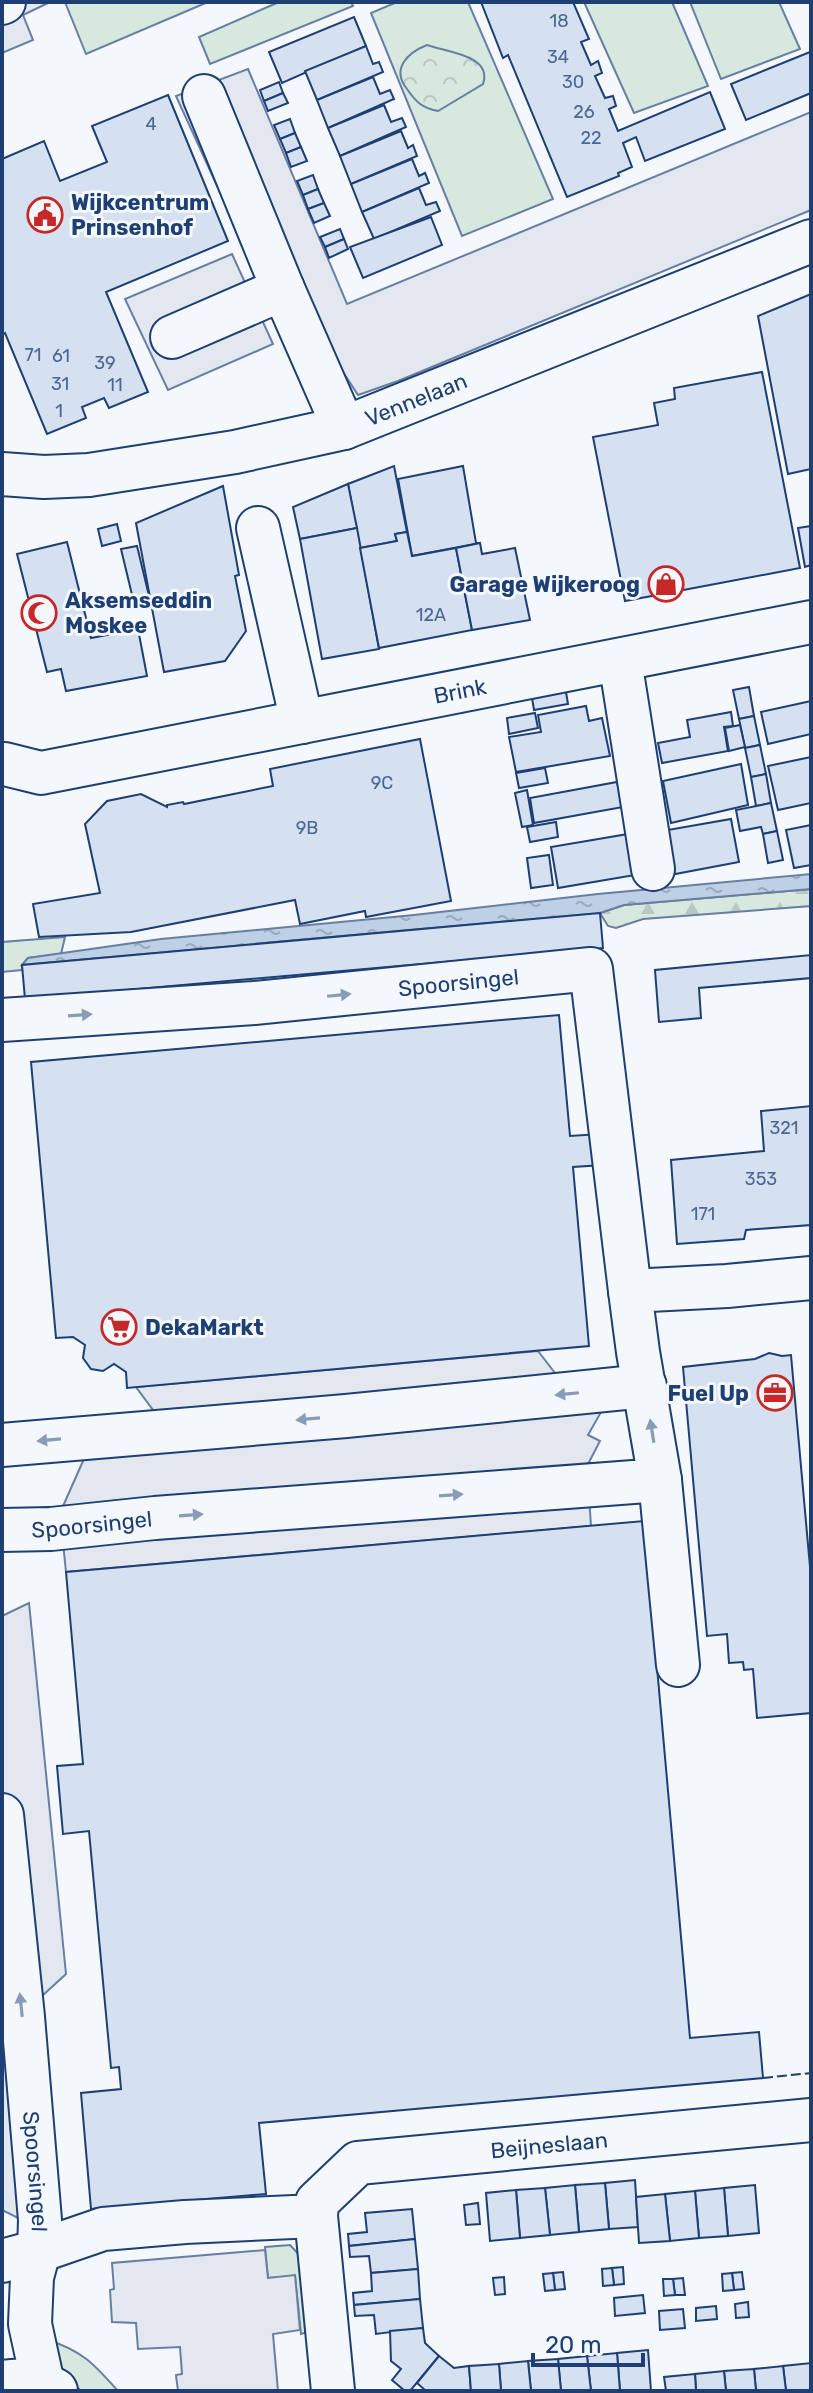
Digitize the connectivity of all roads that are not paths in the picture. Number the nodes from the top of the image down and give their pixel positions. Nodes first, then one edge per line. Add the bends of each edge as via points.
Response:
1 (204, 96) dead end
2 (811, 241) edge
3 (283, 289) junction
4 (172, 337) dead end
5 (344, 428) junction
6 (2, 474) edge
7 (258, 528) dead end
8 (811, 622) edge
9 (620, 660) junction
10 (302, 722) junction
11 (3, 763) edge
12 (653, 869) dead end
13 (2, 1020) edge
14 (811, 1278) edge
15 (811, 1285) edge
16 (630, 1291) junction
17 (645, 1386) junction
18 (2, 1445) edge
19 (660, 1480) junction
20 (2, 1530) edge
21 (678, 1665) dead end
22 (2, 1815) edge
23 (14, 2071) edge
24 (810, 2120) edge
25 (811, 2133) edge
26 (316, 2216) junction
27 (20, 2256) edge
28 (33, 2386) edge
29 (333, 2391) edge

1 - 3 street
2 - 5 street, Vennelaan
3 - 4 street
3 - 5 street
5 - 6 street, Vennelaan via 89,475
7 - 10 street
8 - 9 street, Brink
9 - 10 street, Brink
9 - 12 street
10 - 11 street, Brink via 41,773
13 -> 16 street, Spoorsingel via 254,1003 591,969
14 - 15 street
14 - 16 street
16 - 17 street, Spoorsingel
17 -> 18 street
19 -> 17 street, Spoorsingel
20 -> 19 street, Spoorsingel
19 - 21 street
23 -> 22 street, Spoorsingel via 23,2017
23 - 27 street, Spoorsingel via 40,2220
24 - 25 street, Beijneslaan
24 - 26 street, Beijneslaan via 358,2163 317,2202
26 - 27 street via 103,2229
26 - 29 street
27 - 28 street, Spoorsingel via 32,2277

